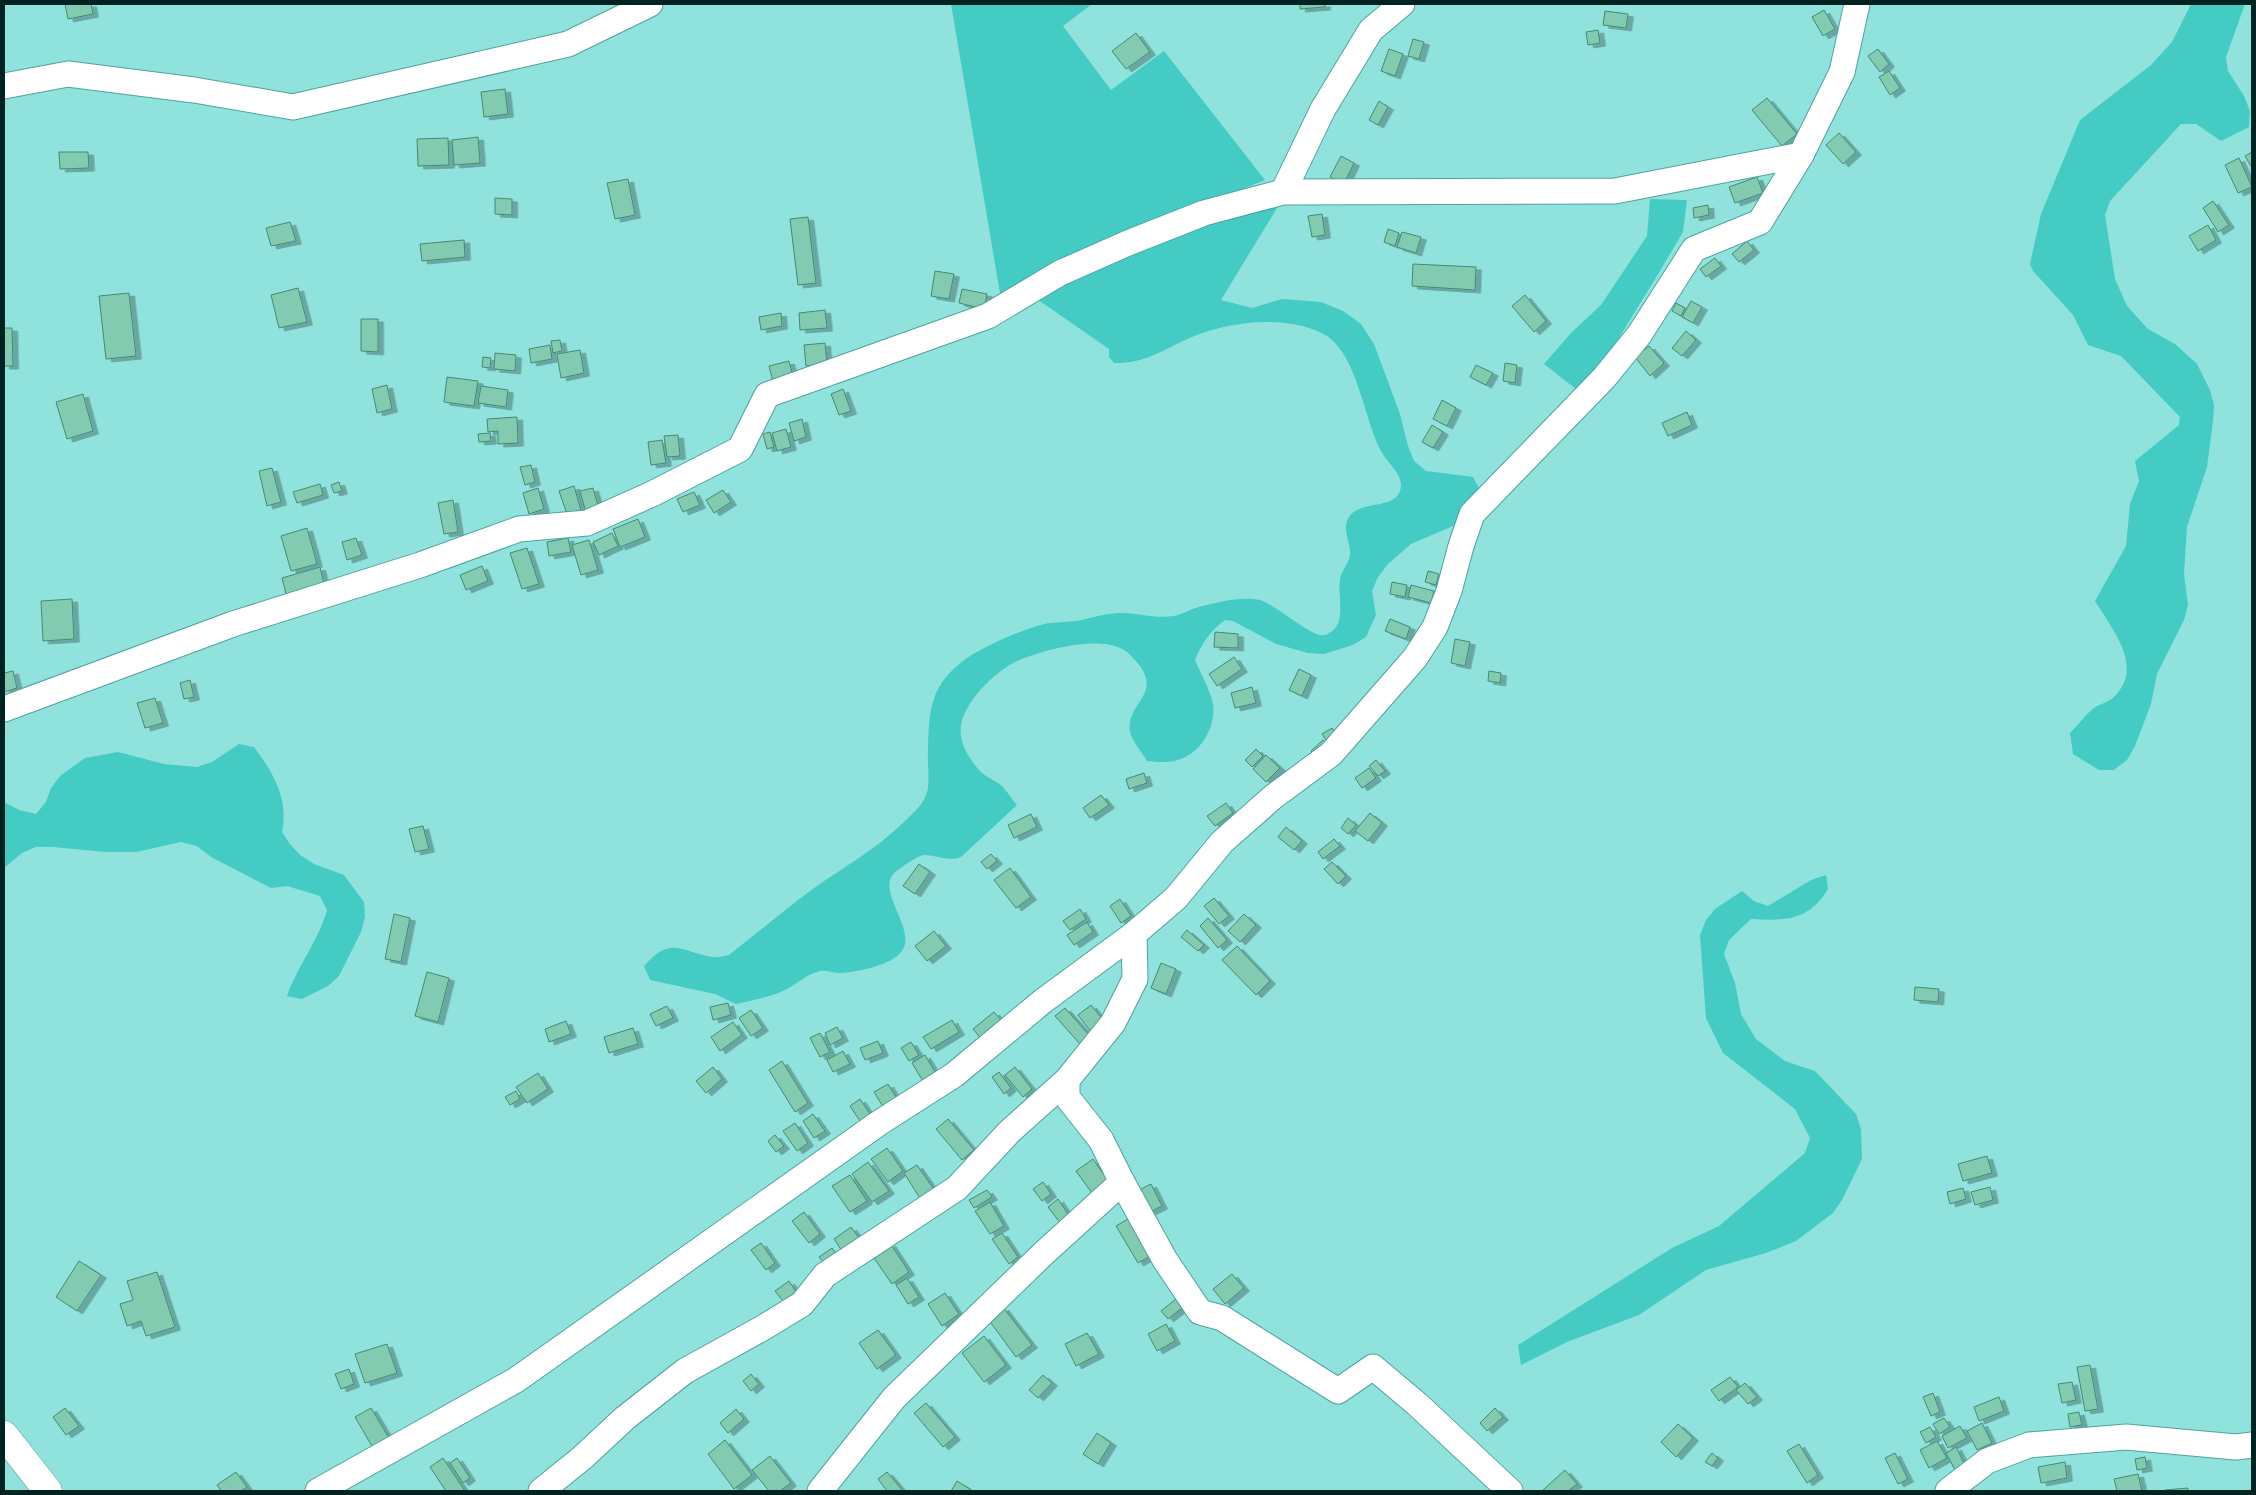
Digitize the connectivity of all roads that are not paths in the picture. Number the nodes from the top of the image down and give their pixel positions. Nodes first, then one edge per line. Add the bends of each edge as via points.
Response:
1 (650, 4) edge
2 (1402, 4) edge
3 (1857, 4) edge
4 (4, 86) edge
5 (1801, 155) junction
6 (1284, 192) junction
7 (4, 709) edge
8 (1134, 934) junction
9 (1068, 1080) junction
10 (1122, 1182) junction
11 (4, 1435) edge
12 (2252, 1445) edge
13 (48, 1491) edge
14 (318, 1491) edge
15 (541, 1491) edge
16 (820, 1491) edge
17 (1510, 1491) edge
18 (1948, 1491) edge

1 - 4 street via 568,44 293,107 68,74
2 - 6 street via 1371,30 1323,109
3 - 5 street via 1842,72
5 - 6 street via 1615,192
5 - 8 street via 1760,222 1694,249 1639,335 1604,378 1472,514 1435,627 1415,658 1331,754 1273,797 1222,842 1176,898
6 - 7 street via 1204,213 1060,273 988,316 767,395 740,449 587,523 519,529 420,565 233,624
8 - 9 street via 1134,979 1113,1023
8 - 14 street via 1044,1001 954,1076 879,1123 516,1380
9 - 10 street via 1068,1097 1101,1140
9 - 15 street via 1009,1132 957,1188 825,1275 802,1304 685,1370
10 - 16 street via 894,1398
10 - 17 street via 1165,1260 1200,1312 1222,1318 1338,1391 1372,1367 1417,1404
11 - 13 main road
12 - 18 street via 2236,1447 2126,1437 2029,1446 1987,1461

